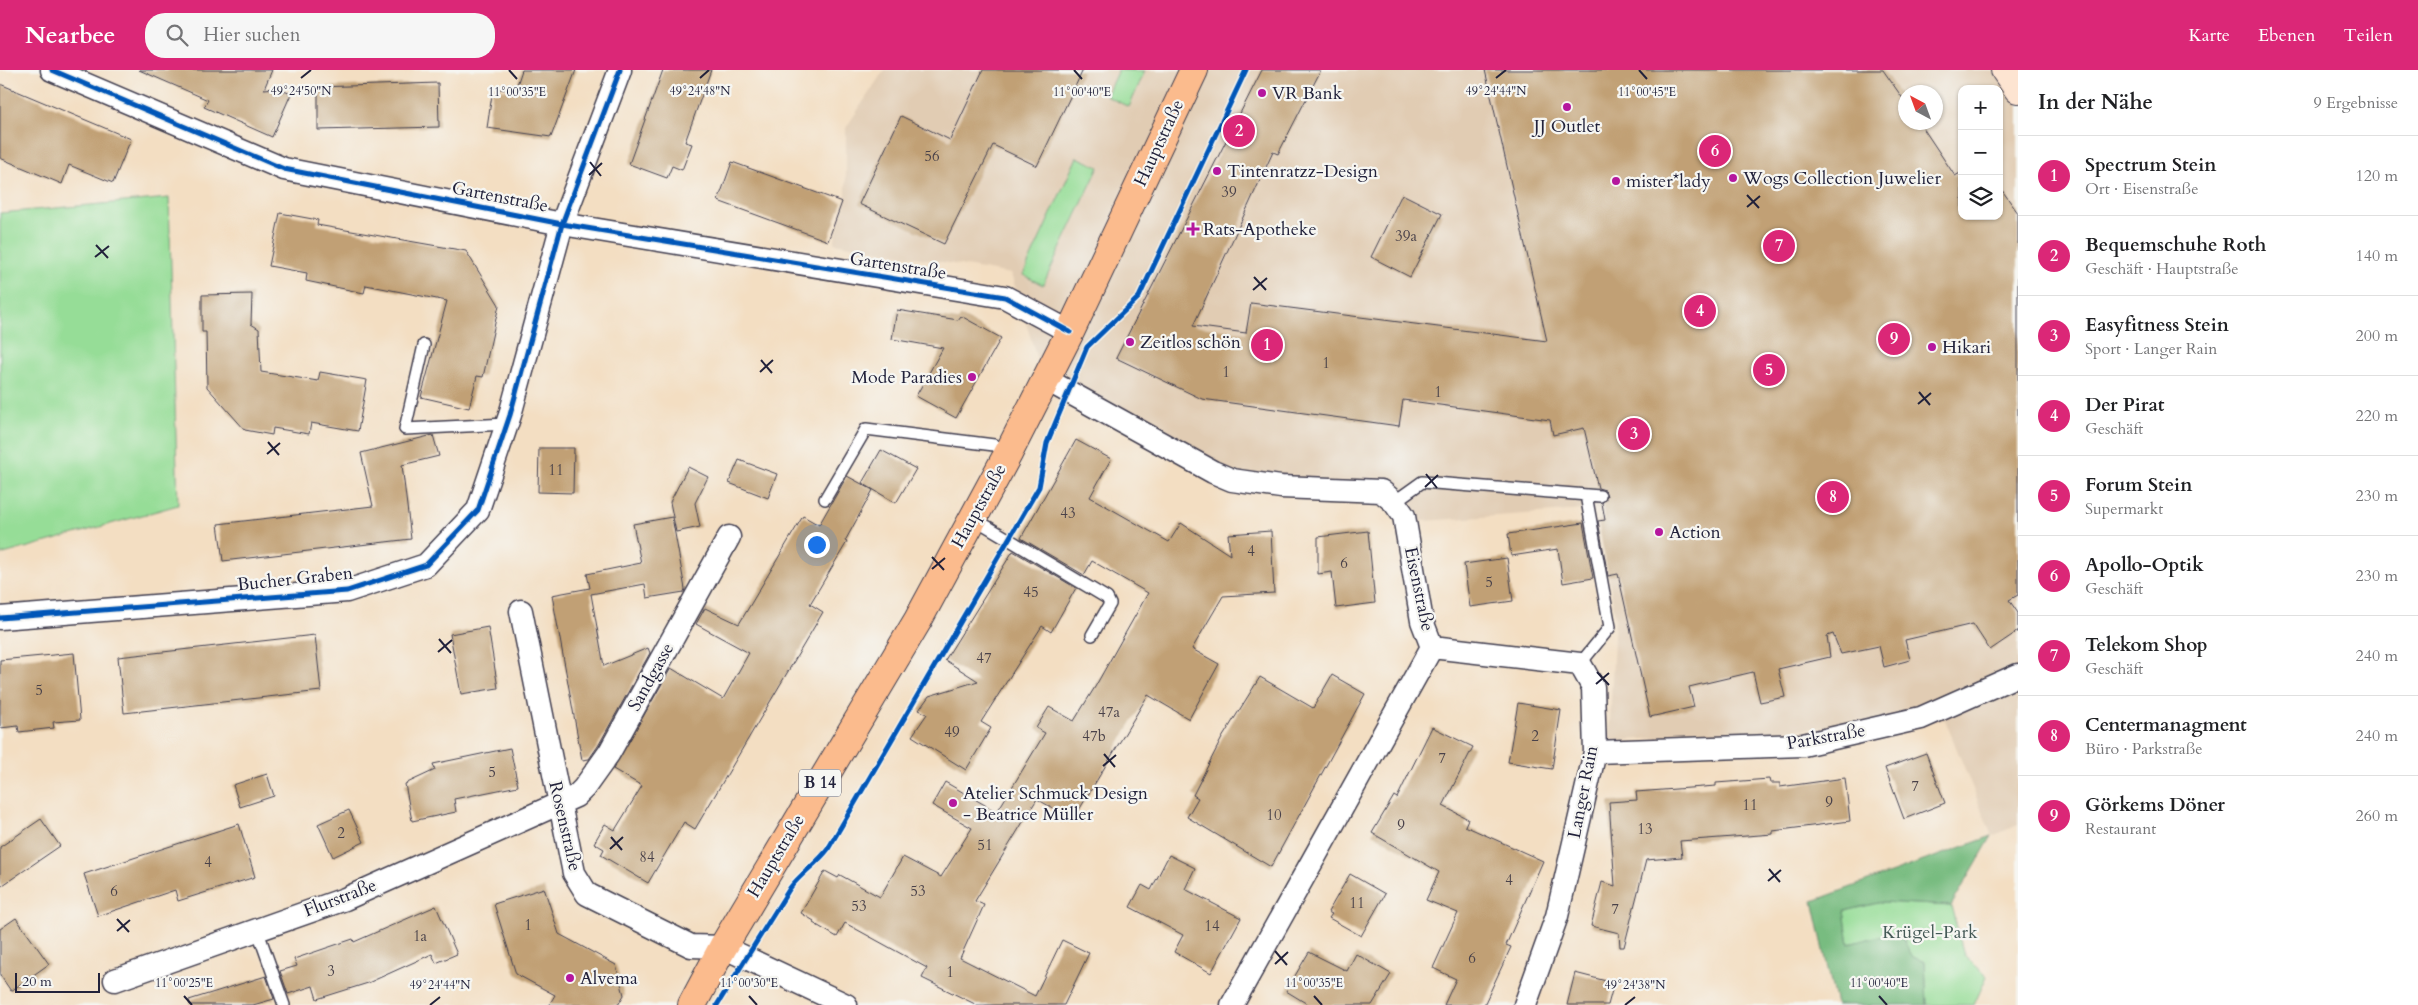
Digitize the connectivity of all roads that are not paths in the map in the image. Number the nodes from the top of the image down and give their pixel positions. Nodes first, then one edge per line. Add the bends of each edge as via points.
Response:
1 (52, 70) edge
2 (620, 70) edge
3 (1194, 70) edge
4 (2005, 70) edge
5 (2018, 89) edge
6 (562, 224) junction
7 (1070, 332) junction
8 (424, 345) dead end
9 (1047, 380) junction
10 (507, 424) junction
11 (1009, 452) junction
12 (1586, 495) junction
13 (1600, 496) dead end
14 (825, 499) dead end
15 (1394, 502) junction
16 (973, 518) junction
17 (729, 537) dead end
18 (521, 610) dead end
19 (0, 618) edge
20 (1092, 635) dead end
21 (1432, 647) junction
22 (1580, 664) junction
23 (2018, 675) edge
24 (1595, 752) junction
25 (558, 803) junction
26 (257, 929) junction
27 (723, 947) junction
28 (115, 980) dead end
29 (284, 1005) edge
30 (692, 1005) edge
31 (846, 1005) edge
32 (1232, 1005) edge
33 (1525, 1005) edge

1 - 6 street, Gartenstraße via 284,169
2 - 6 street, Bucher Graben
3 - 7 main road, Hauptstraße / B 14
4 - 5 street
6 - 7 street, Gartenstraße via 1005,297
6 - 10 street, Bucher Graben
7 - 9 main road, Hauptstraße / B 14
8 - 10 lane via 405,429
9 - 11 main road, Hauptstraße / B 14
9 - 15 street via 1232,480 1281,487 1381,491
10 - 19 street, Bucher Graben via 478,510 426,565 347,591
11 - 14 lane via 994,445 866,429
11 - 16 main road, Hauptstraße / B 14
12 - 13 lane
12 - 15 lane via 1422,482
12 - 22 lane via 1610,627
15 - 21 street, Eisenstraße via 1404,516 1422,621
16 - 20 lane via 1107,598 1110,604
16 - 27 main road, Hauptstraße / B 14 via 918,620
17 - 25 street, Sandgasse via 609,754 576,796
18 - 25 street, Rosenstraße
21 - 22 street
21 - 32 street, Eisenstraße
22 - 24 street, Langer Rain via 1593,687
23 - 24 street, Parkstraße via 1920,718 1803,745
24 - 33 street, Langer Rain via 1557,916
25 - 26 street, Flurstraße via 345,899
25 - 27 street, Rosenstraße via 574,873 587,894 690,946
26 - 28 street, Flurstraße
26 - 29 lane
27 - 30 main road, Hauptstraße / B 14
27 - 31 street

